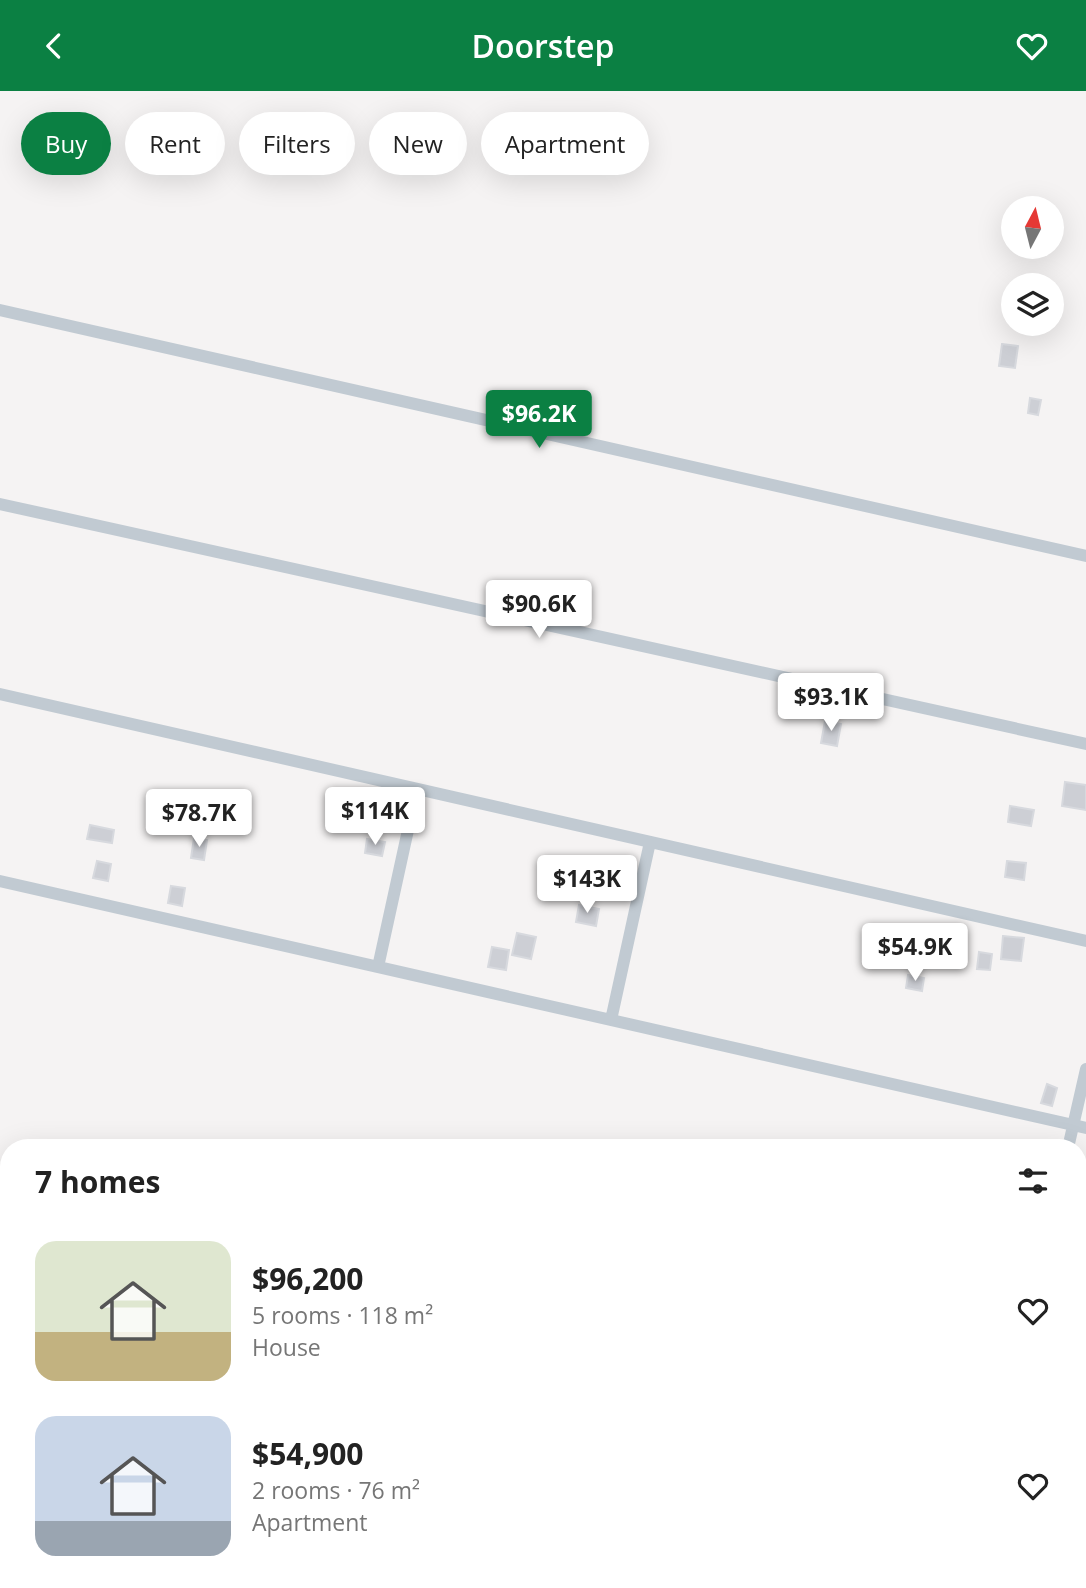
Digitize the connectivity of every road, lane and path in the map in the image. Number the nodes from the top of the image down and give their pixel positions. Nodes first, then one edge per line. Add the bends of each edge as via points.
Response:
1 (0, 310) edge
2 (0, 504) edge
3 (1086, 557) edge
4 (0, 694) edge
5 (1086, 744) edge
6 (417, 789) junction
7 (650, 842) junction
8 (0, 881) edge
9 (1086, 941) edge
10 (377, 967) junction
11 (611, 1020) junction
12 (1086, 1069) edge
13 (1080, 1126) edge

1 - 3 street
2 - 5 street
4 - 6 street
6 - 7 street
6 - 10 street
7 - 9 street
7 - 11 street
8 - 10 street
10 - 11 street
11 - 13 street
12 - 13 street

